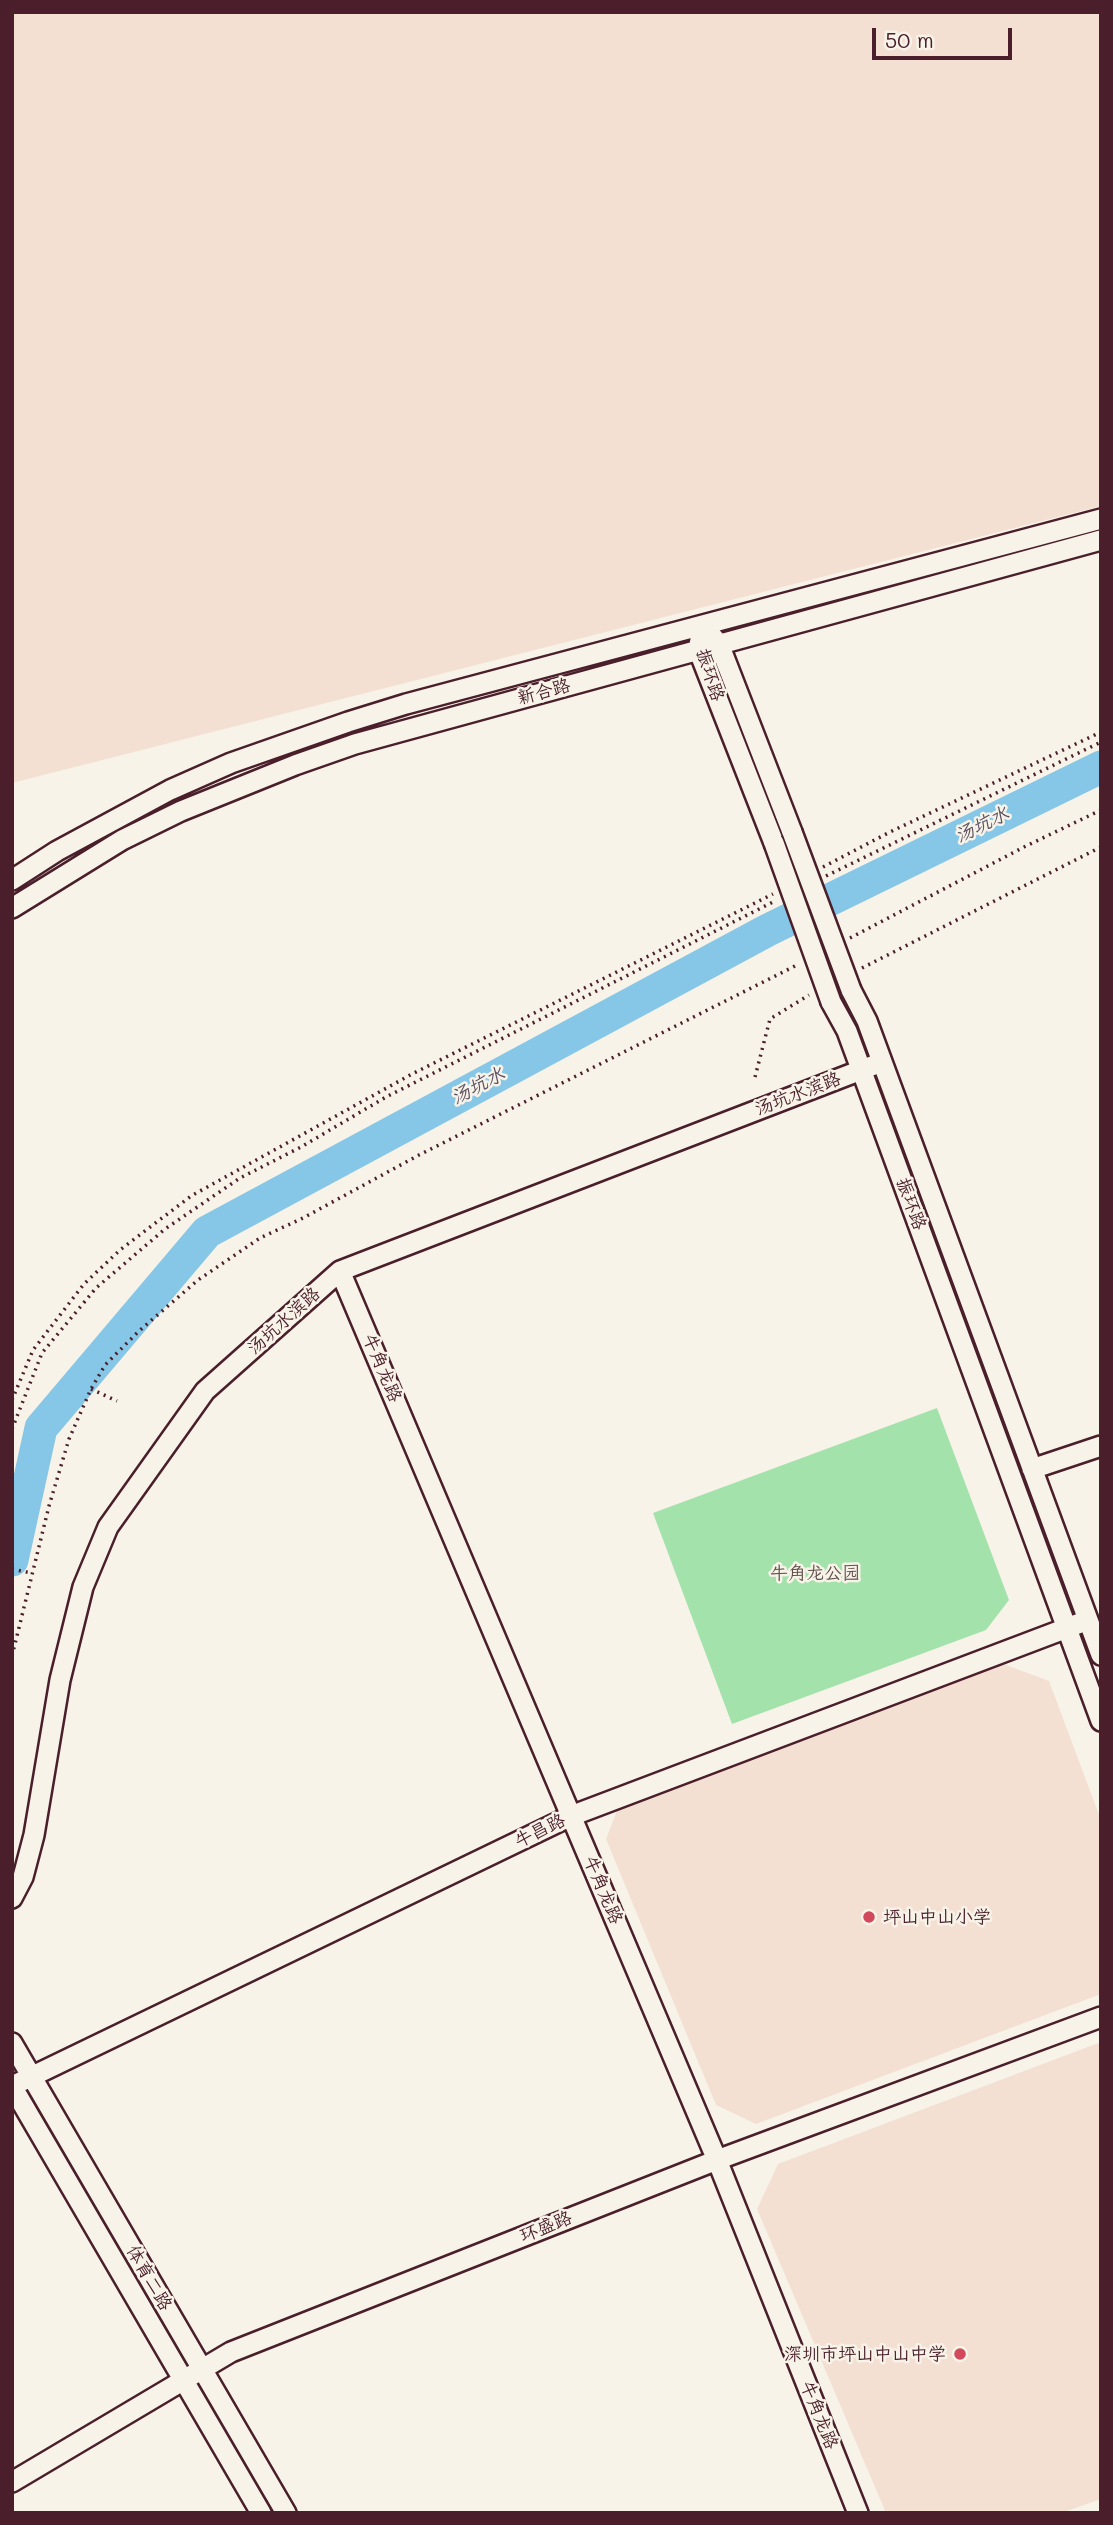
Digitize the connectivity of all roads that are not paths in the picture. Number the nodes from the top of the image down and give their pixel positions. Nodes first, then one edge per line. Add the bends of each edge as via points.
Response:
1 (1101, 519) edge
2 (1101, 540) edge
3 (702, 625) junction
4 (719, 644) junction
5 (698, 649) junction
6 (12, 880) edge
7 (12, 908) edge
8 (882, 1062) junction
9 (862, 1070) junction
10 (340, 1271) junction
11 (1101, 1446) edge
12 (1032, 1469) junction
13 (1087, 1620) junction
14 (1067, 1628) junction
15 (1101, 1655) edge
16 (1101, 1721) edge
17 (571, 1816) junction
18 (12, 1898) edge
19 (1101, 2017) edge
20 (12, 2043) edge
21 (32, 2076) junction
22 (12, 2086) edge
23 (717, 2160) junction
24 (202, 2369) junction
25 (183, 2380) junction
26 (12, 2482) edge
27 (261, 2513) edge
28 (286, 2513) edge
29 (858, 2513) edge

1 - 3 street, 新合路
2 - 4 street, 新合路
3 - 4 street, 振环路
3 - 5 street, 振环路
3 - 6 street, 新合路 via 406,704 274,747 170,790 57,850
4 - 5 street, 新合路
4 - 8 street, 振环路, bridge
5 - 7 street, 新合路 via 412,727 295,765 134,834
5 - 9 street, 振环路, bridge via 774,843 824,997 847,1031
8 - 9 street, 汤坑水滨路
8 - 12 street, 振环路
9 - 10 street, 汤坑水滨路
9 - 14 street, 振环路
10 - 17 street, 牛角龙路
10 - 18 street, 汤坑水滨路 via 205,1391 108,1527 70,1633 34,1835
11 - 12 street
12 - 13 street, 振环路
13 - 14 street, 牛昌路
13 - 15 street, 振环路
14 - 16 street, 振环路
14 - 17 street, 牛昌路
17 - 21 street, 牛昌路
17 - 23 street, 牛角龙路
19 - 23 street, 环盛路
20 - 21 street, 体育二路
21 - 22 street, 牛昌路
21 - 24 street, 体育二路
22 - 25 street, 体育二路
23 - 24 street, 环盛路 via 231,2352
23 - 29 street, 牛角龙路
24 - 25 street, 环盛路
24 - 28 street, 体育二路
25 - 26 street, 环盛路
25 - 27 street, 体育二路

